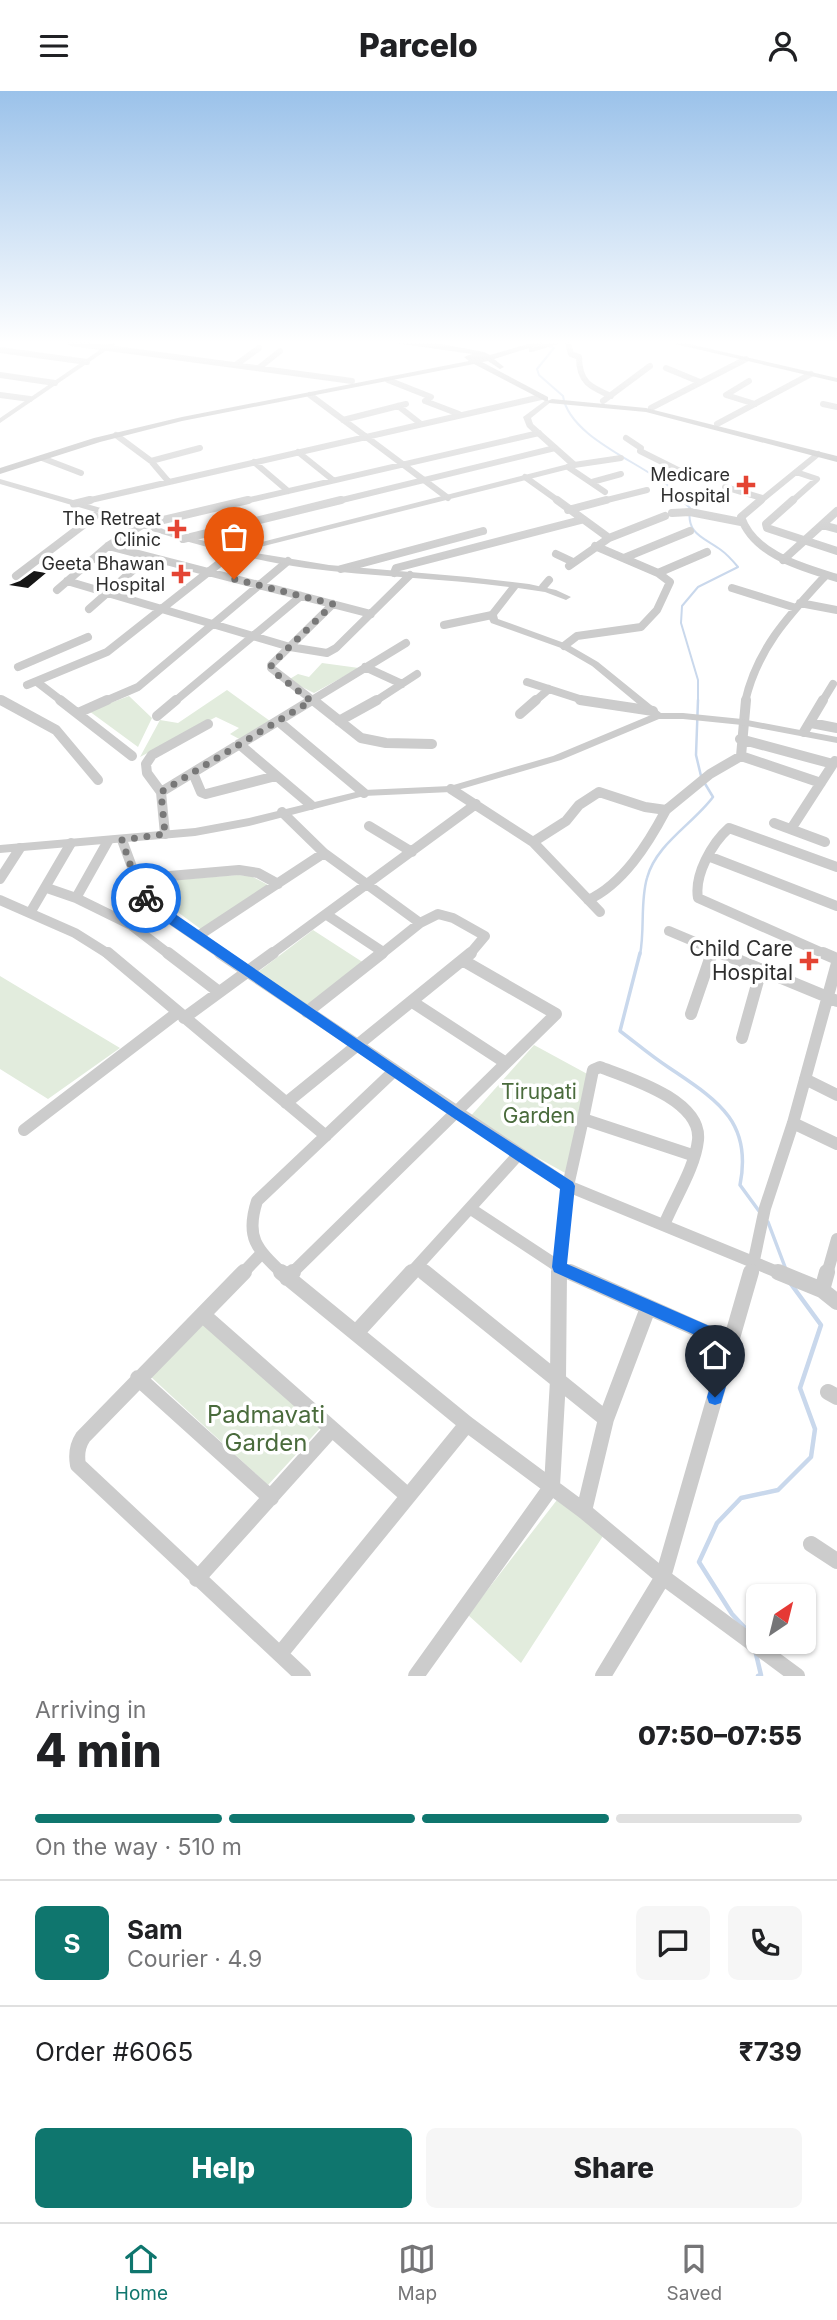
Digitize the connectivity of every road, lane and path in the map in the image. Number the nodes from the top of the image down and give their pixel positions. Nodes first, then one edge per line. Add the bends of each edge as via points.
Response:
1 (175, 417) edge
2 (203, 417) edge
3 (340, 417) edge
4 (352, 417) edge
5 (412, 417) edge
6 (452, 417) edge
7 (527, 417) edge
8 (673, 417) edge
9 (686, 417) edge
10 (732, 417) edge
11 (343, 419) junction
12 (421, 424) junction
13 (717, 425) junction
14 (539, 433) junction
15 (116, 435) junction
16 (365, 436) junction
17 (626, 438) dead end
18 (201, 448) dead end
19 (555, 449) junction
20 (298, 452) junction
21 (818, 454) junction
22 (837, 457) edge
23 (42, 458) junction
24 (621, 458) dead end
25 (151, 461) junction
26 (254, 462) junction
27 (0, 463) edge
28 (401, 464) junction
29 (571, 466) junction
30 (0, 471) edge
31 (796, 472) junction
32 (81, 473) dead end
33 (621, 474) dead end
34 (525, 477) junction
35 (696, 479) dead end
36 (333, 480) junction
37 (427, 480) junction
38 (0, 481) edge
39 (168, 481) junction
40 (592, 482) junction
41 (725, 487) dead end
42 (0, 489) edge
43 (647, 490) dead end
44 (288, 491) junction
45 (605, 492) dead end
46 (448, 498) junction
47 (762, 498) junction
48 (74, 504) junction
49 (568, 510) junction
50 (837, 511) edge
51 (95, 516) junction
52 (581, 520) junction
53 (741, 522) junction
54 (822, 525) junction
55 (142, 526) junction
56 (837, 529) edge
57 (483, 531) dead end
58 (690, 531) dead end
59 (608, 538) junction
60 (183, 539) junction
61 (804, 541) junction
62 (108, 546) junction
63 (595, 546) junction
64 (235, 551) junction
65 (837, 551) edge
66 (707, 552) dead end
67 (556, 554) dead end
68 (148, 557) junction
69 (624, 558) junction
70 (783, 560) junction
71 (288, 561) junction
72 (341, 569) junction
73 (208, 573) junction
74 (394, 573) junction
75 (657, 573) junction
76 (410, 575) junction
77 (825, 575) junction
78 (16, 576) dead end
79 (837, 578) edge
80 (67, 581) junction
81 (513, 585) junction
82 (260, 586) junction
83 (733, 588) dead end
84 (57, 590) dead end
85 (107, 593) junction
86 (301, 596) junction
87 (566, 597) dead end
88 (333, 604) junction
89 (798, 606) junction
90 (89, 609) dead end
91 (161, 609) junction
92 (837, 610) edge
93 (371, 614) junction
94 (492, 615) junction
95 (214, 624) junction
96 (444, 625) dead end
97 (255, 636) junction
98 (88, 638) dead end
99 (405, 643) dead end
100 (564, 646) junction
101 (290, 647) junction
102 (44, 656) junction
103 (18, 667) dead end
104 (365, 667) junction
105 (63, 671) junction
106 (417, 674) dead end
107 (527, 682) dead end
108 (402, 684) junction
109 (833, 684) dead end
110 (548, 689) junction
111 (0, 700) edge
112 (311, 701) junction
113 (78, 713) junction
114 (520, 714) dead end
115 (655, 714) junction
116 (157, 716) dead end
117 (720, 719) joint
118 (278, 721) junction
119 (339, 721) junction
120 (742, 722) junction
121 (208, 724) dead end
122 (836, 726) edge
123 (808, 727) junction
124 (740, 739) junction
125 (837, 740) edge
126 (239, 744) junction
127 (432, 744) dead end
128 (132, 756) dead end
129 (741, 756) junction
130 (835, 762) edge
131 (192, 773) junction
132 (276, 776) junction
133 (98, 779) dead end
134 (821, 783) junction
135 (451, 789) junction
136 (161, 792) junction
137 (364, 793) junction
138 (476, 804) junction
139 (311, 805) junction
140 (666, 810) junction
141 (282, 812) junction
142 (774, 823) dead end
143 (369, 826) dead end
144 (791, 829) junction
145 (165, 834) junction
146 (122, 840) junction
147 (108, 841) junction
148 (533, 842) junction
149 (825, 842) dead end
150 (71, 843) junction
151 (20, 848) junction
152 (0, 849) edge
153 (412, 852) junction
154 (324, 853) junction
155 (708, 856) junction
156 (837, 867) edge
157 (0, 879) edge
158 (135, 879) junction
159 (278, 884) junction
160 (367, 884) junction
161 (47, 888) junction
162 (76, 898) junction
163 (588, 899) junction
164 (0, 900) edge
165 (837, 907) edge
166 (600, 912) dead end
167 (30, 913) junction
168 (327, 915) junction
169 (419, 923) junction
170 (669, 931) dead end
171 (198, 936) junction
172 (713, 949) junction
173 (383, 952) junction
174 (464, 961) junction
175 (837, 961) edge
176 (761, 970) junction
177 (248, 971) junction
178 (219, 992) junction
179 (832, 1000) edge
180 (414, 1003) junction
181 (307, 1012) junction
182 (691, 1014) dead end
183 (181, 1016) junction
184 (742, 1038) dead end
185 (358, 1044) junction
186 (506, 1063) junction
187 (394, 1071) junction
188 (805, 1079) junction
189 (837, 1095) edge
190 (286, 1103) junction
191 (455, 1113) junction
192 (583, 1119) junction
193 (793, 1123) junction
194 (24, 1130) dead end
195 (326, 1136) junction
196 (837, 1145) edge
197 (692, 1154) junction
198 (518, 1155) junction
199 (568, 1186) junction
200 (471, 1209) junction
201 (664, 1225) junction
202 (837, 1239) edge
203 (262, 1253) junction
204 (754, 1263) junction
205 (418, 1266) junction
206 (559, 1267) junction
207 (287, 1278) junction
208 (822, 1290) junction
209 (837, 1302) edge
210 (648, 1308) junction
211 (203, 1315) junction
212 (356, 1333) junction
213 (731, 1343) junction
214 (138, 1378) junction
215 (558, 1380) junction
216 (606, 1419) junction
217 (467, 1424) junction
218 (332, 1429) junction
219 (552, 1486) junction
220 (408, 1496) junction
221 (271, 1498) junction
222 (584, 1511) junction
223 (811, 1543) dead end
224 (837, 1561) edge
225 (663, 1577) junction
226 (197, 1579) junction
227 (279, 1654) junction
228 (417, 1675) edge
229 (303, 1676) edge
230 (603, 1676) edge
231 (797, 1676) edge

1 - 27 main road via 86,435
2 - 15 main road
3 - 11 street
4 - 11 street
5 - 12 street
6 - 12 street
7 - 14 street
8 - 21 main road
9 - 13 main road
10 - 13 street
11 - 16 street
12 - 16 street
13 - 22 main road
14 - 19 street
14 - 28 street
15 - 23 main road
15 - 25 street
16 - 20 street
16 - 28 street
17 - 35 street via 661,464
18 - 25 street
19 - 29 street
19 - 37 street
20 - 26 street
20 - 36 street
21 - 22 main road
21 - 31 street
23 - 30 main road
23 - 32 street
24 - 29 street
25 - 39 street
26 - 39 street
26 - 44 street
28 - 36 street
28 - 37 street
29 - 34 street
29 - 40 street
31 - 47 street
31 - 61 street via 817,479 766,524 770,531
33 - 40 street
34 - 46 street
34 - 49 street
36 - 44 street
37 - 46 street
37 - 60 street
38 - 48 street
39 - 48 street
40 - 45 street
41 - 47 street
42 - 51 street
43 - 49 street
44 - 55 street
46 - 64 street
47 - 53 street
48 - 55 street
49 - 52 street
50 - 54 street
51 - 55 street
51 - 78 street
52 - 59 street
52 - 74 street via 396,568
53 - 59 street via 687,512 669,514
53 - 70 street
54 - 56 street
54 - 61 street
55 - 60 street
55 - 62 street
57 - 72 street
58 - 69 street
59 - 63 street
60 - 64 street
61 - 65 street
61 - 70 street
62 - 68 street
62 - 80 street
63 - 67 street via 571,564
63 - 69 street
64 - 71 street
64 - 73 street
66 - 75 street
68 - 73 street
68 - 85 street
69 - 75 street
70 - 77 street
71 - 72 street
71 - 82 street
72 - 74 street
73 - 82 street
73 - 91 street
74 - 76 street
75 - 100 street via 670,582 657,610 641,627 577,636
76 - 81 street
76 - 93 street
77 - 79 street
77 - 89 street
80 - 84 street
80 - 85 street
81 - 87 street via 546,584
81 - 94 street
82 - 86 street
82 - 95 street
83 - 89 street
85 - 90 street
85 - 91 street
86 - 88 street
86 - 97 street
88 - 93 street
88 - 101 street
89 - 92 street
89 - 120 street via 760,655
91 - 95 street
91 - 105 street via 107,652
93 - 101 street via 332,652
94 - 96 street
94 - 100 street via 499,624
95 - 97 street
95 - 113 street via 138,687
97 - 101 street
97 - 116 street
98 - 102 street
99 - 104 street
100 - 115 street via 598,666
101 - 112 street via 271,668
102 - 103 street
102 - 105 street
104 - 108 street
104 - 112 street
105 - 113 street via 32,683
106 - 108 street
107 - 110 street
108 - 119 street
109 - 123 street
110 - 114 street
110 - 115 street
111 - 133 street via 56,730
112 - 118 street
112 - 119 street
113 - 128 street
115 - 117 street
115 - 135 street via 557,758
117 - 120 street
118 - 126 street
118 - 137 street
119 - 127 street via 371,741
120 - 123 street
120 - 124 street
121 - 136 street via 152,755 147,773
122 - 123 street
123 - 125 street
124 - 129 street
124 - 130 street
126 - 131 street
126 - 132 street
129 - 134 street
129 - 140 street via 708,775
130 - 134 street
131 - 132 street via 206,794
131 - 136 street
132 - 139 street
134 - 144 street
135 - 137 street
135 - 138 street
136 - 145 street
137 - 139 street
138 - 148 street
138 - 153 street
139 - 141 street
140 - 148 street via 599,792
140 - 163 street via 653,835 607,891
141 - 145 street via 249,822
141 - 154 street
142 - 144 street
143 - 153 street
144 - 149 street
145 - 146 street
146 - 147 street
146 - 158 street
147 - 150 street
147 - 162 street
148 - 163 street
150 - 151 street
150 - 161 street
151 - 152 street
151 - 157 street
153 - 160 street
154 - 159 street
154 - 160 street
155 - 156 street via 723,831 736,828
155 - 165 street
155 - 175 street via 695,889 698,898
158 - 159 street via 239,870 258,873
158 - 171 street via 160,912
159 - 171 street
160 - 168 street
160 - 169 street
161 - 162 street
161 - 167 street
162 - 178 street via 131,925
163 - 166 street
164 - 167 street
167 - 183 street via 107,952
168 - 173 street
168 - 177 street
169 - 173 street
169 - 174 street via 445,915 483,933
170 - 172 street
171 - 177 street
172 - 176 street
172 - 182 street
173 - 181 street
174 - 180 street
174 - 186 street via 556,1014
175 - 179 street
176 - 179 street
176 - 184 street
177 - 178 street
177 - 181 street
178 - 183 street
179 - 188 street
180 - 185 street
180 - 186 street
181 - 185 street
183 - 190 street
183 - 194 street
185 - 187 street
185 - 190 street
186 - 191 street
187 - 191 street
187 - 195 street
188 - 189 street
188 - 193 street
190 - 195 street
191 - 198 street
191 - 207 street
192 - 197 street
192 - 197 street via 593,1070 600,1067 670,1097 688,1111 699,1137
192 - 199 street
193 - 196 street
193 - 204 street via 763,1216
195 - 203 street via 257,1201 250,1234
197 - 201 street
198 - 199 street
198 - 200 street
199 - 201 street
199 - 206 street
200 - 205 street
200 - 206 street
201 - 204 street
202 - 208 street
203 - 207 street
203 - 211 street
204 - 208 street
204 - 213 street
205 - 212 street
205 - 215 street
206 - 210 street
206 - 215 street
207 - 212 street
208 - 209 street
210 - 213 street
210 - 216 street
211 - 214 street
211 - 218 street
212 - 217 street
213 - 225 street
214 - 221 street
214 - 226 street via 76,1447 78,1465
215 - 216 street
215 - 219 street
216 - 222 street
217 - 219 street
217 - 220 street
218 - 220 street
218 - 221 street
219 - 222 street
219 - 228 street
220 - 227 street
221 - 226 street
222 - 225 street
223 - 224 street
225 - 230 street
225 - 231 street
226 - 227 street
227 - 229 street

